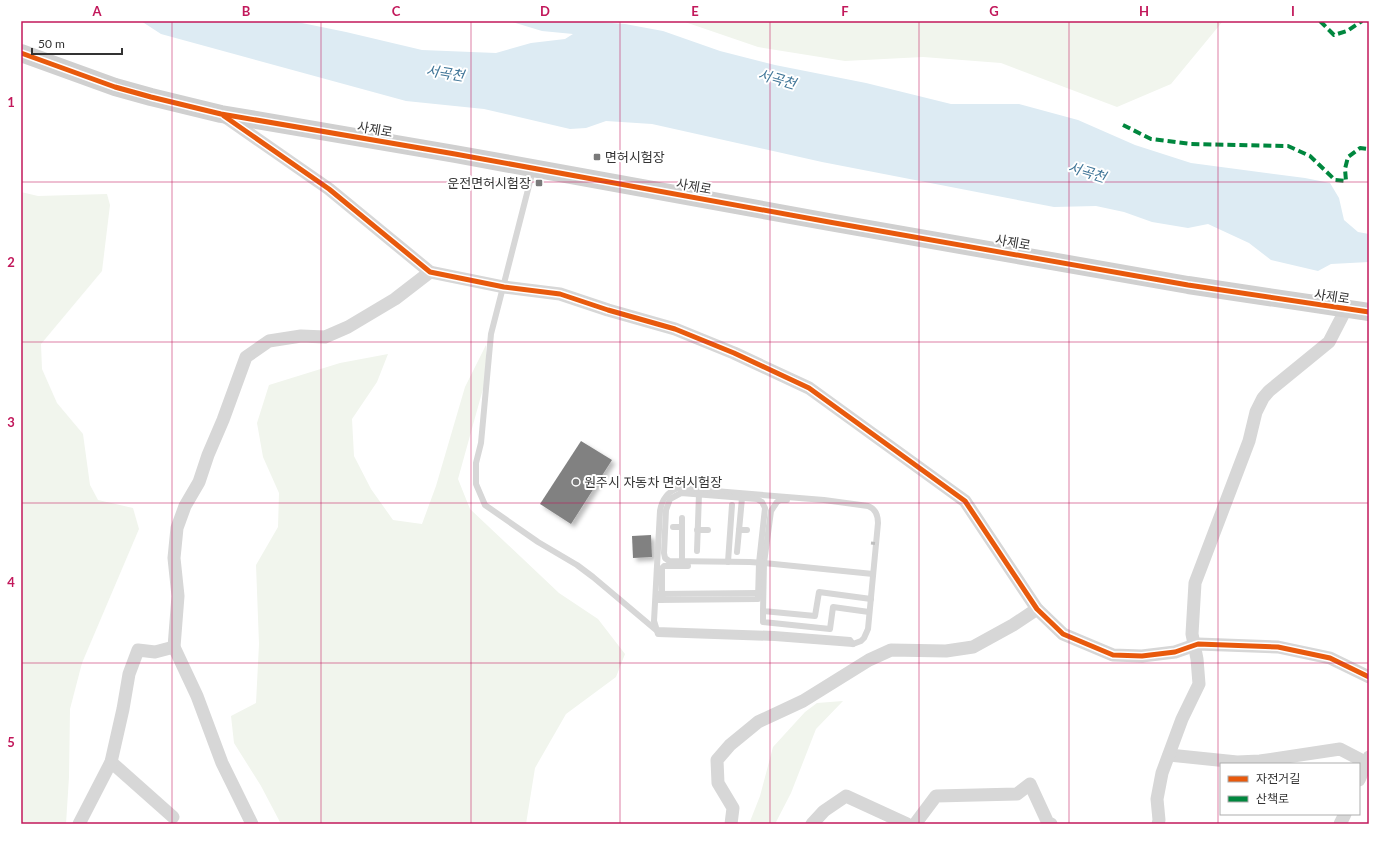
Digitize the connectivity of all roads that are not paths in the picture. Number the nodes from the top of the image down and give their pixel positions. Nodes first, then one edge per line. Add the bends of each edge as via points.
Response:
1 (21, 53) edge
2 (221, 114) junction
3 (534, 168) junction
4 (430, 272) junction
5 (504, 287) junction
6 (1346, 309) junction
7 (1369, 312) edge
8 (699, 494) junction
9 (742, 498) junction
10 (732, 505) dead end
11 (682, 518) dead end
12 (674, 527) dead end
13 (682, 527) junction
14 (697, 530) junction
15 (708, 530) dead end
16 (739, 530) junction
17 (747, 530) dead end
18 (697, 551) dead end
19 (737, 552) dead end
20 (682, 562) junction
21 (728, 562) junction
22 (761, 565) junction
23 (872, 576) junction
24 (659, 597) junction
25 (871, 598) junction
26 (1038, 609) junction
27 (763, 611) junction
28 (869, 612) junction
29 (657, 632) junction
30 (1194, 645) junction
31 (174, 647) junction
32 (1369, 677) edge
33 (1169, 755) junction
34 (1368, 760) edge
35 (111, 762) junction
36 (1360, 778) edge
37 (1344, 815) edge
38 (173, 817) dead end
39 (79, 824) edge
40 (252, 824) edge
41 (731, 824) edge
42 (812, 824) edge
43 (907, 824) edge
44 (915, 824) edge
45 (1051, 824) edge
46 (1158, 824) edge
47 (1340, 824) edge

1 - 2 street, 사제로 via 115,86
2 - 3 street, 사제로
2 - 4 street via 330,189
3 - 5 lane
3 - 6 street, 사제로 via 1188,285
4 - 5 street
4 - 31 street via 395,299 348,327 325,337 301,336 269,341 246,357 199,482 185,506 177,528 174,558 178,596
5 - 26 street via 560,294 675,329 809,388 965,501
5 - 29 lane via 491,334 481,444 476,463 476,484 485,505 538,542 577,565
6 - 7 street, 사제로
6 - 30 street via 1329,342 1269,391 1256,412 1249,441 1195,583 1192,634
8 - 9 lane
8 - 14 lane
8 - 20 lane via 678,494 667,504 664,556 669,561
9 - 16 lane
9 - 22 lane via 757,499 765,508
10 - 21 lane via 728,519
11 - 13 lane
12 - 13 lane
13 - 20 lane
14 - 15 lane
14 - 18 lane
16 - 17 lane
16 - 19 lane
20 - 21 lane
21 - 22 lane
22 - 23 lane
22 - 23 lane via 771,511 777,502 785,500 837,505 869,509 875,514
22 - 24 lane via 758,593
22 - 24 lane via 664,566
22 - 27 lane
23 - 24 lane via 878,515 868,506 678,488 671,491 662,504 658,547
23 - 25 lane
24 - 29 lane via 654,621
25 - 27 lane via 819,592 815,616
25 - 28 lane
26 - 30 street via 1063,634 1113,655 1142,656 1175,652
26 - 41 street via 973,647 946,651 891,650 868,660 803,701 758,722 730,745 717,760 718,783 733,808
27 - 28 lane via 763,622 830,629 833,607
28 - 29 lane via 866,634 861,641 853,644
30 - 32 street via 1278,647 1330,658
30 - 33 street via 1199,684 1182,719
31 - 35 street via 155,652 138,650 129,674 124,709
31 - 40 street via 198,696 222,763
33 - 34 street via 1237,762 1340,749
33 - 46 street via 1162,773 1157,799
34 - 36 street
35 - 38 street
35 - 39 street
37 - 47 street
42 - 43 street via 824,811 846,796
44 - 45 street via 936,796 1017,794 1030,784

